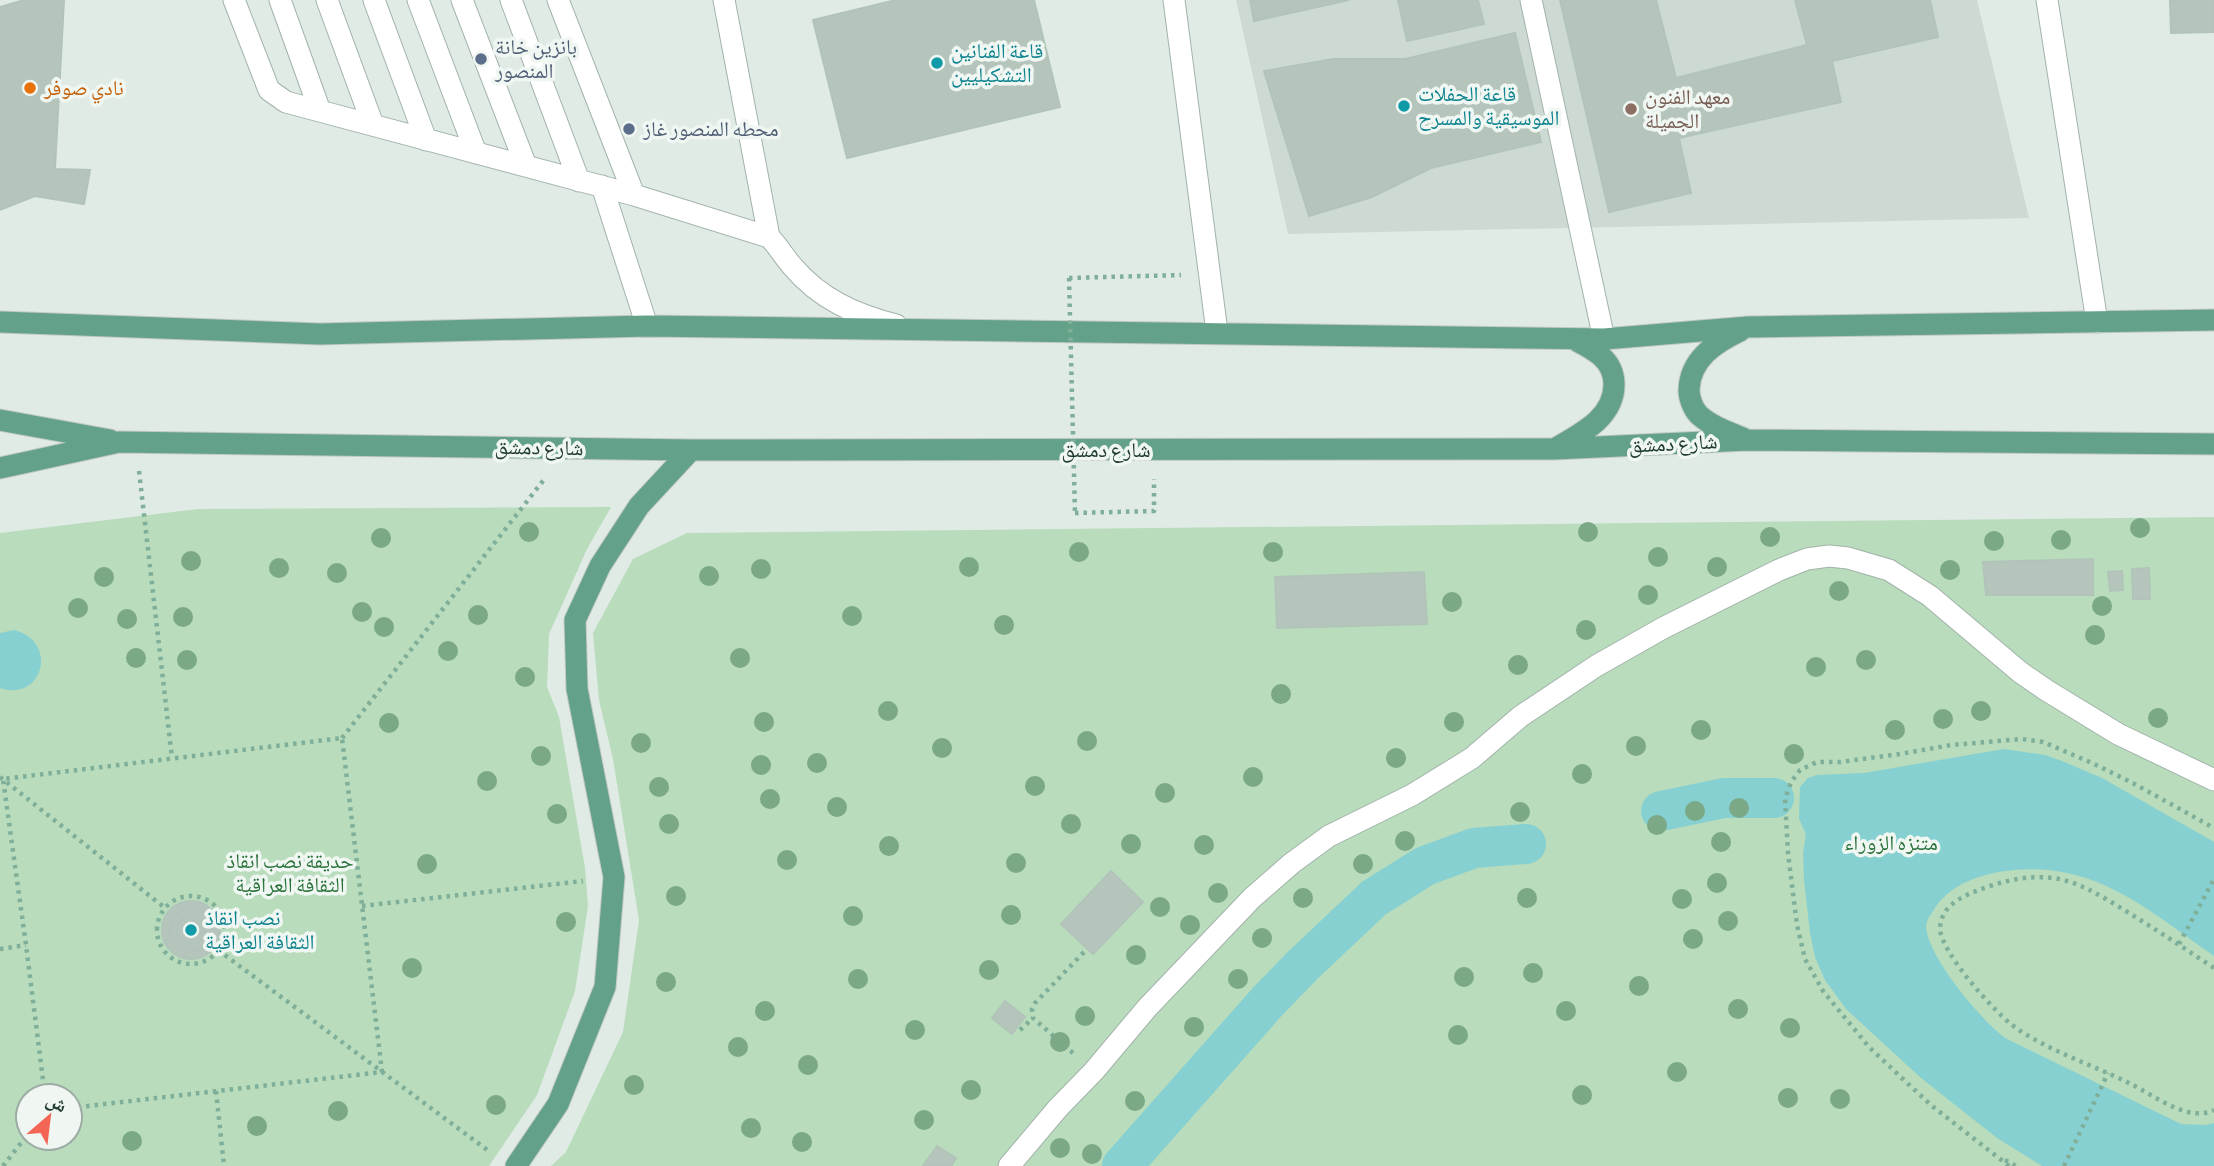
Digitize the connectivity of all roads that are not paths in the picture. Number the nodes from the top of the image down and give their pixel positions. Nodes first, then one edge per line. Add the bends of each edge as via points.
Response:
1 (234, 0) edge
2 (280, 0) edge
3 (327, 0) edge
4 (374, 0) edge
5 (418, 0) edge
6 (463, 0) edge
7 (511, 0) edge
8 (558, 0) edge
9 (724, 0) edge
10 (1174, 0) edge
11 (1531, 0) edge
12 (2047, 0) edge
13 (320, 111) junction
14 (373, 125) junction
15 (426, 139) junction
16 (476, 153) junction
17 (526, 166) junction
18 (579, 181) junction
19 (602, 186) junction
20 (634, 195) junction
21 (769, 237) junction
22 (2214, 320) edge
23 (0, 322) edge
24 (2097, 322) junction
25 (647, 326) junction
26 (1748, 327) junction
27 (915, 330) junction
28 (1217, 332) junction
29 (1569, 337) junction
30 (1604, 339) junction
31 (0, 420) edge
32 (1748, 440) junction
33 (127, 442) junction
34 (2214, 444) edge
35 (1554, 449) junction
36 (691, 450) junction
37 (0, 468) edge
38 (2214, 780) edge
39 (519, 1165) edge
40 (1009, 1166) edge

1 - 13 street via 269,90 286,102
2 - 13 street
3 - 14 street
4 - 15 street
5 - 16 street
6 - 17 street
7 - 18 street
8 - 20 street
9 - 21 street
10 - 28 street
11 - 30 street
12 - 24 street
13 - 14 street
14 - 15 street
15 - 16 street
16 - 17 street
17 - 18 street
18 - 19 street
19 - 20 street
19 - 25 street
20 - 21 street
21 - 27 street via 804,279 839,305 866,318
22 - 24 main road
23 - 25 main road via 320,334
24 - 26 main road
25 - 27 main road
26 - 30 main road
26 - 32 main road via 1707,352 1690,379 1689,396 1697,413
27 - 28 main road
28 - 29 main road
29 - 30 main road
29 - 35 main road via 1609,363 1615,396 1607,412
31 - 33 main road
32 - 34 main road, شارع دمشق
32 - 35 main road, شارع دمشق
33 - 36 main road, شارع دمشق
33 - 37 main road, شارع دمشق
35 - 36 main road, شارع دمشق
36 - 39 main road via 639,506 600,566 575,620 577,689 614,877 605,987 558,1104
38 - 40 street via 2118,734 2046,690 1930,596 1889,570 1848,558 1807,559 1596,666 1521,716 1472,758 1412,795 1329,836 1292,863 1252,898 1147,1008

